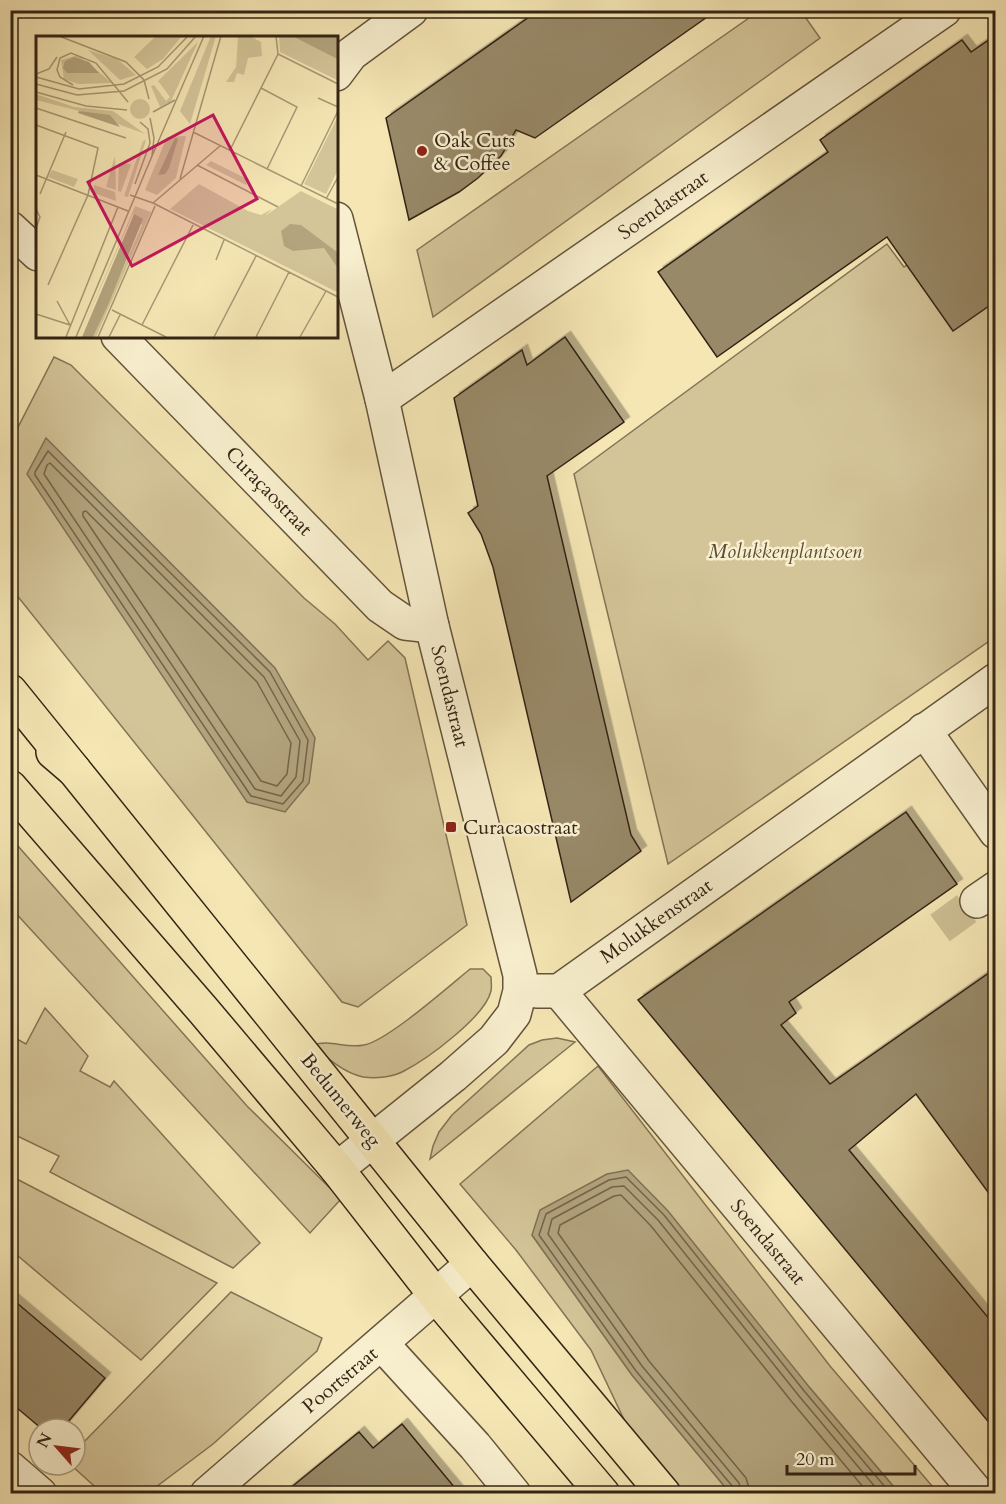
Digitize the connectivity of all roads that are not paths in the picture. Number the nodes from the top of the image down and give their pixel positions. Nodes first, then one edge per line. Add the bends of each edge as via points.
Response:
1 (944, 10) edge
2 (406, 12) edge
3 (338, 71) edge
4 (338, 227) edge
5 (10, 228) edge
6 (36, 252) edge
7 (120, 338) edge
8 (382, 399) junction
9 (432, 626) junction
10 (996, 680) edge
11 (10, 691) edge
12 (10, 714) edge
13 (924, 730) junction
14 (74, 770) junction
15 (10, 788) edge
16 (996, 832) edge
17 (559, 990) junction
18 (520, 991) junction
19 (373, 1140) junction
20 (337, 1169) junction
21 (472, 1264) junction
22 (436, 1296) junction
23 (382, 1344) junction
24 (10, 1468) edge
25 (40, 1494) edge
26 (207, 1494) edge
27 (514, 1494) edge
28 (603, 1494) edge
29 (664, 1494) edge
30 (978, 1494) edge

1 - 8 street, Soendastraat
2 - 3 street via 351,54
4 - 8 street, Soendastraat
5 - 6 street
7 - 9 street, Curaçaostraat via 380,606 405,623
8 - 9 street, Soendastraat
9 - 18 street, Soendastraat via 520,975
10 - 13 street, Molukkenstraat
11 - 14 main road
12 - 14 main road, Bedumerweg
13 - 16 street
13 - 17 street, Molukkenstraat
14 - 19 main road, Bedumerweg
15 - 20 main road
17 - 18 street
17 - 30 street, Soendastraat
18 - 19 street via 514,1014 494,1040
19 - 20 street
19 - 21 main road, Bedumerweg
20 - 22 main road
21 - 22 street, Poortstraat
21 - 29 main road, Bedumerweg
22 - 23 street, Poortstraat
22 - 28 main road
23 - 26 street, Poortstraat
23 - 27 street
24 - 25 street

